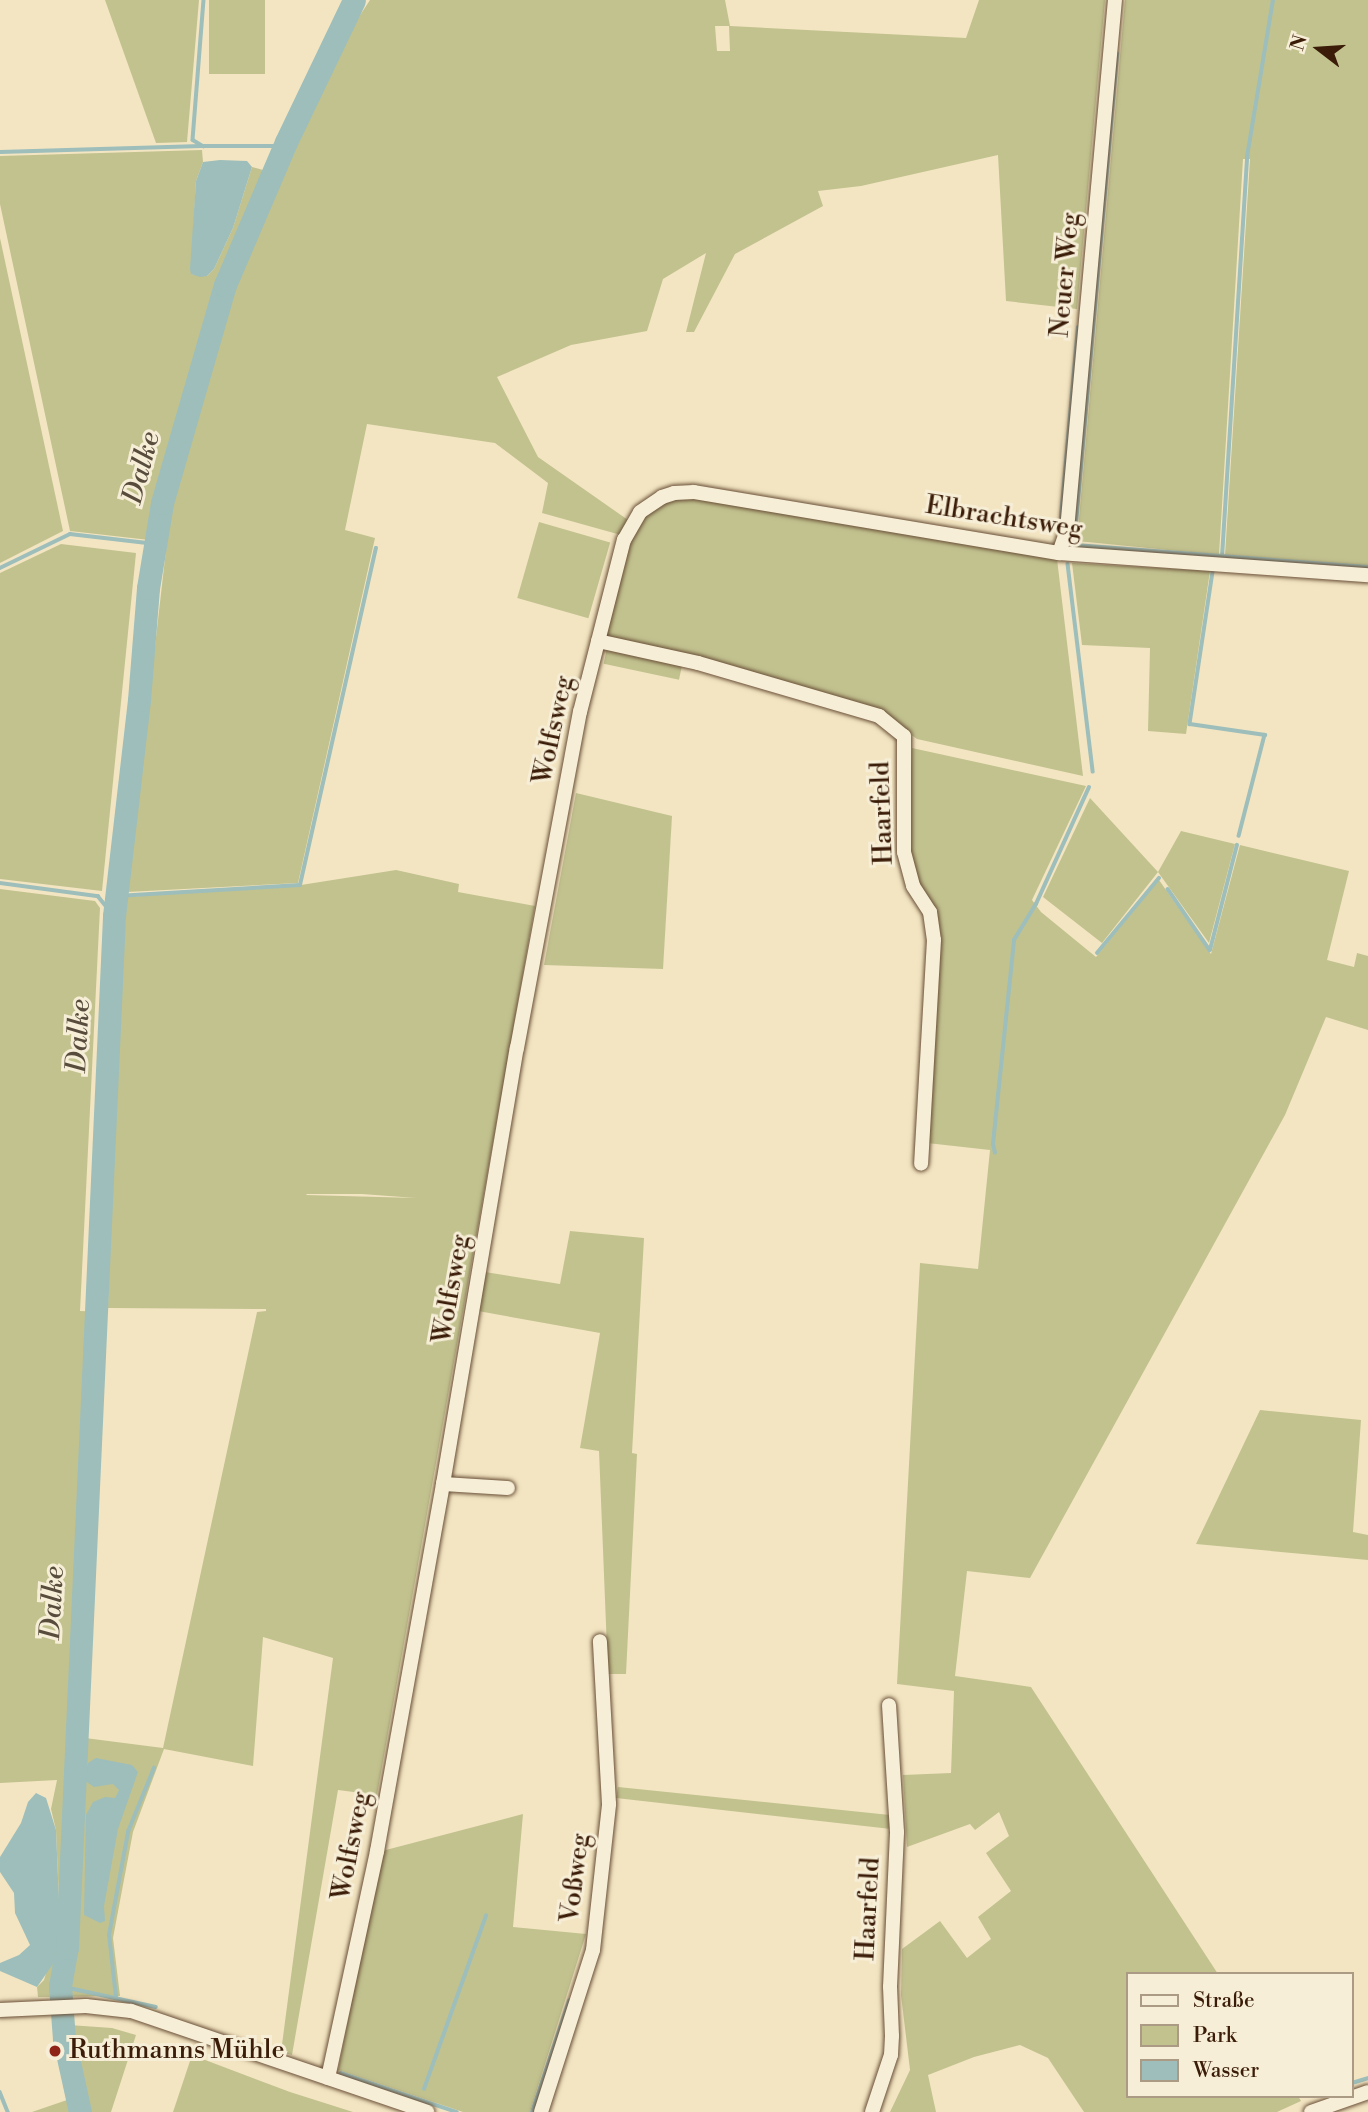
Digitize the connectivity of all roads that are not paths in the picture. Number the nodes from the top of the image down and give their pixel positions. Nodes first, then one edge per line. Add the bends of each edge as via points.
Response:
1 (1115, 0) edge
2 (640, 512) joint
3 (1059, 553) junction
4 (1368, 575) edge
5 (598, 642) junction
6 (921, 1164) dead end
7 (443, 1484) junction
8 (509, 1488) dead end
9 (600, 1642) dead end
10 (889, 1705) dead end
11 (0, 2010) edge
12 (328, 2078) junction
13 (1351, 2098) edge
14 (427, 2112) edge
15 (541, 2112) edge
16 (872, 2112) edge
17 (1311, 2112) edge

1 - 3 street, Neuer Weg via 1067,530
2 - 3 street, Elbrachtsweg via 662,497 694,492
2 - 5 street, Wolfsweg via 624,540
3 - 4 street, Elbrachtsweg
5 - 6 street, Haarfeld via 698,663 878,716 904,736 904,852 913,886 930,912 934,940
5 - 7 street, Wolfsweg via 580,712 520,1035
7 - 8 street
7 - 12 street, Wolfsweg via 377,1851
9 - 15 street, Voßweg via 610,1804 593,1950
10 - 16 street, Haarfeld via 897,1832 892,2036 891,2055
11 - 12 street via 86,2006 131,2011
12 - 14 street
13 - 17 street

